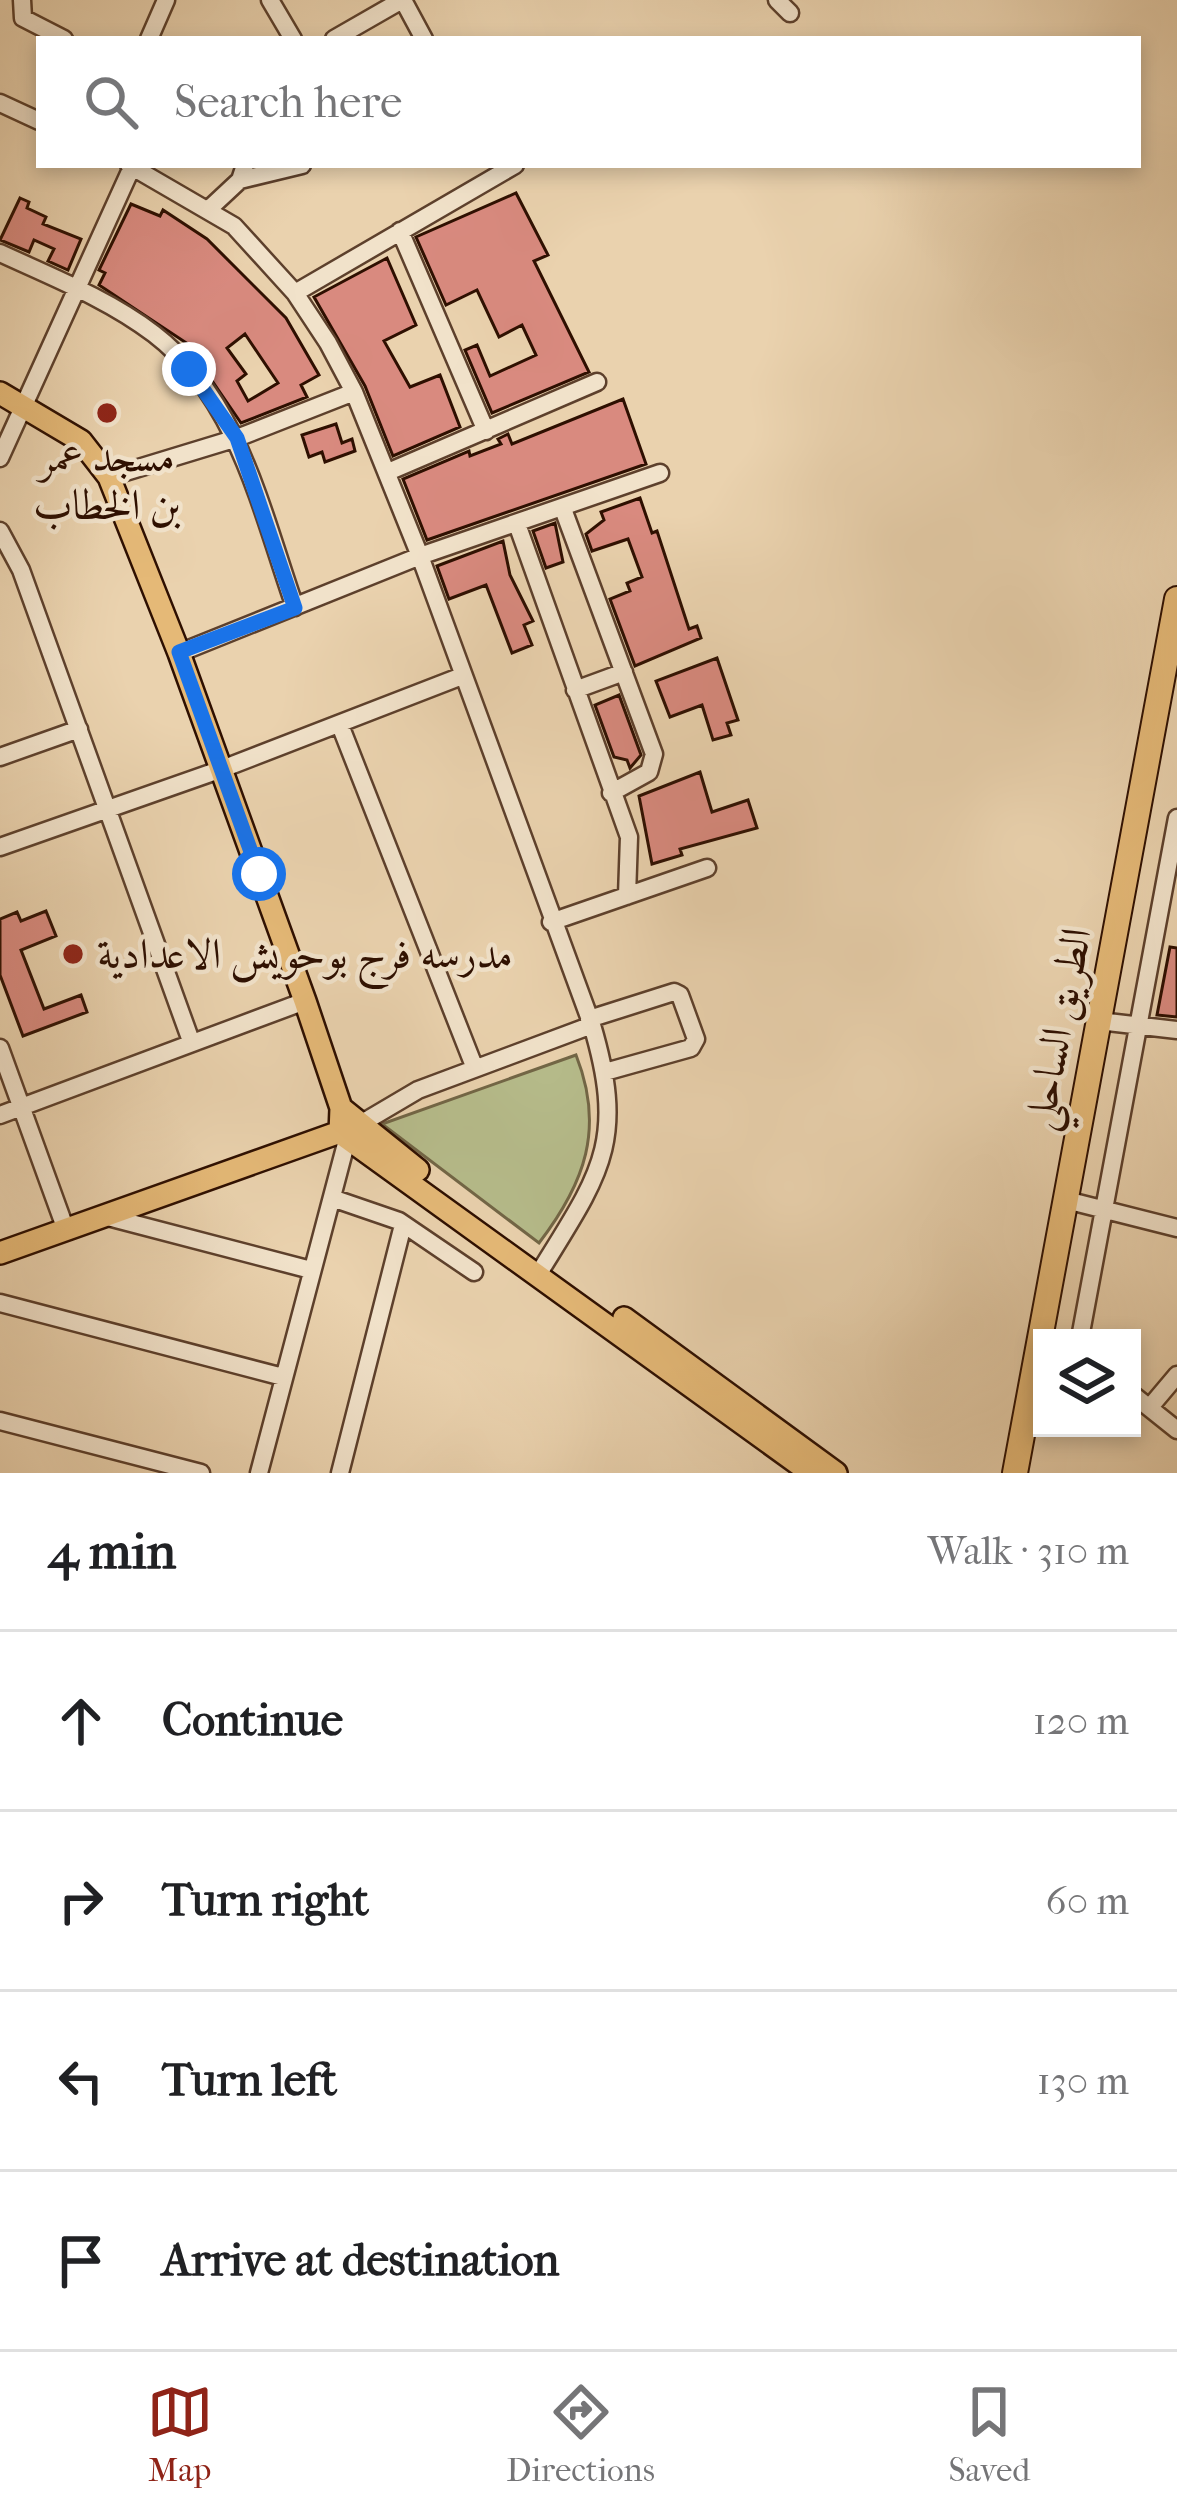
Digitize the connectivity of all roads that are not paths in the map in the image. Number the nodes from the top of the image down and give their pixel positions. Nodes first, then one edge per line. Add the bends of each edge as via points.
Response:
1 (22, 0) edge
2 (166, 0) edge
3 (271, 0) edge
4 (402, 0) edge
5 (58, 36) edge
6 (150, 36) edge
7 (291, 36) edge
8 (339, 36) edge
9 (422, 36) edge
10 (0, 103) edge
11 (36, 121) edge
12 (129, 168) edge
13 (134, 168) edge
14 (277, 168) edge
15 (509, 168) edge
16 (243, 172) edge
17 (210, 208) junction
18 (400, 230) junction
19 (0, 253) edge
20 (76, 289) junction
21 (296, 293) junction
22 (597, 382) dead end
23 (354, 392) junction
24 (0, 393) edge
25 (24, 404) junction
26 (486, 431) junction
27 (237, 438) junction
28 (0, 458) edge
29 (388, 472) junction
30 (660, 473) dead end
31 (109, 477) junction
32 (562, 508) junction
33 (517, 524) junction
34 (0, 531) edge
35 (420, 556) junction
36 (1177, 599) edge
37 (295, 608) junction
38 (179, 652) junction
39 (623, 672) junction
40 (462, 676) junction
41 (574, 690) junction
42 (340, 725) junction
43 (79, 729) junction
44 (0, 757) edge
45 (223, 769) junction
46 (611, 793) junction
47 (108, 809) junction
48 (1177, 818) edge
49 (0, 847) edge
50 (707, 868) dead end
51 (626, 896) junction
52 (550, 922) junction
53 (305, 1001) junction
54 (1100, 1021) junction
55 (590, 1022) junction
56 (1140, 1026) junction
57 (1177, 1030) edge
58 (191, 1041) junction
59 (0, 1048) edge
60 (474, 1066) junction
61 (604, 1072) junction
62 (22, 1108) junction
63 (0, 1114) edge
64 (348, 1133) junction
65 (332, 1198) junction
66 (1066, 1200) junction
67 (1104, 1210) junction
68 (108, 1217) junction
69 (403, 1225) junction
70 (1177, 1228) edge
71 (66, 1230) junction
72 (7, 1247) edge
73 (542, 1268) junction
74 (311, 1270) junction
75 (474, 1272) dead end
76 (0, 1303) edge
77 (1050, 1329) edge
78 (1082, 1329) edge
79 (1177, 1375) edge
80 (283, 1376) junction
81 (1033, 1399) edge
82 (1141, 1401) edge
83 (1150, 1408) junction
84 (0, 1421) edge
85 (1177, 1430) edge
86 (202, 1473) edge
87 (259, 1473) edge
88 (340, 1473) edge
89 (811, 1473) edge
90 (836, 1473) edge
91 (1015, 1473) edge

1 - 5 street via 23,18
2 - 6 street
3 - 7 street
4 - 8 street
4 - 9 street
10 - 11 street
12 - 20 street
13 - 17 street
14 - 16 street
15 - 18 street
16 - 17 street
17 - 21 street
18 - 21 street
18 - 26 street
19 - 20 street
20 - 25 street
20 - 27 street via 160,338
21 - 23 street
22 - 26 street
23 - 27 street
23 - 29 street
24 - 25 main road
25 - 28 street
25 - 31 main road via 81,441
26 - 29 street
27 - 31 street
27 - 37 street
29 - 35 street
30 - 32 street
31 - 38 main road
32 - 33 street
32 - 39 street
33 - 35 street
33 - 41 street
34 - 43 street
35 - 37 street
35 - 40 street
36 - 54 highway, الطريق الساحلي
37 - 38 street
38 - 45 main road
39 - 41 street
39 - 46 street via 654,764
40 - 42 street
40 - 52 street
41 - 46 street
42 - 45 street
42 - 60 street
43 - 44 street
43 - 47 street
45 - 47 street
45 - 53 main road
46 - 51 street via 629,837
47 - 49 street
47 - 58 street
48 - 56 street
50 - 51 street
51 - 52 street
52 - 55 street
53 - 58 street
53 - 64 main road
54 - 56 street
54 - 66 highway, الطريق الساحلي
55 - 60 street
55 - 61 street
55 - 61 street via 674,992 696,1039 691,1048
56 - 57 street
56 - 67 street
58 - 62 street
59 - 62 street
60 - 64 street
61 - 73 street via 604,1160
62 - 63 street
62 - 71 street
64 - 65 street
64 - 68 main road
64 - 73 main road
65 - 69 street
65 - 74 street
66 - 67 street
66 - 77 highway, الطريق الساحلي
67 - 70 street
67 - 78 street
68 - 71 main road
68 - 74 street
69 - 75 street
69 - 88 street
71 - 72 main road
73 - 89 main road
73 - 90 main road
74 - 80 street
76 - 80 street
79 - 83 street
80 - 87 street
81 - 91 highway, الطريق الساحلي
82 - 83 street
83 - 85 street
84 - 86 street

